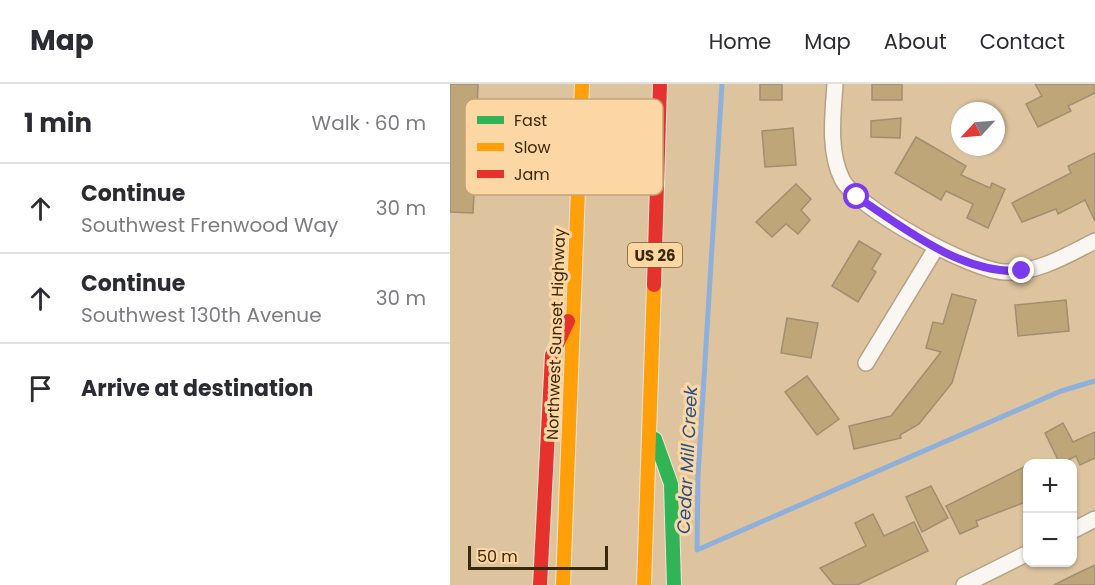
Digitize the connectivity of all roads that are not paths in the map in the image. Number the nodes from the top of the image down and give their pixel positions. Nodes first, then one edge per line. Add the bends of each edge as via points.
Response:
1 (582, 84) edge
2 (660, 84) edge
3 (835, 84) edge
4 (581, 99) edge
5 (660, 99) edge
6 (578, 195) edge
7 (657, 195) edge
8 (1095, 241) edge
9 (936, 248) junction
10 (573, 312) junction
11 (866, 363) dead end
12 (650, 425) junction
13 (1095, 519) edge
14 (1077, 528) edge
15 (1023, 556) edge
16 (540, 585) edge
17 (563, 585) edge
18 (644, 585) edge
19 (674, 585) edge
20 (964, 585) edge

1 - 4 highway, Northwest Sunset Highway
2 - 5 highway, US 26
3 - 9 street via 835,158 842,180 857,197
6 - 10 highway, Northwest Sunset Highway
7 - 12 highway, US 26
8 - 9 street via 1058,259 1022,271 1003,272
9 - 11 street
10 - 16 highway via 552,355
10 - 17 highway, Northwest Sunset Highway
12 - 18 highway, US 26
12 - 19 highway via 671,484
13 - 14 street
15 - 20 street

